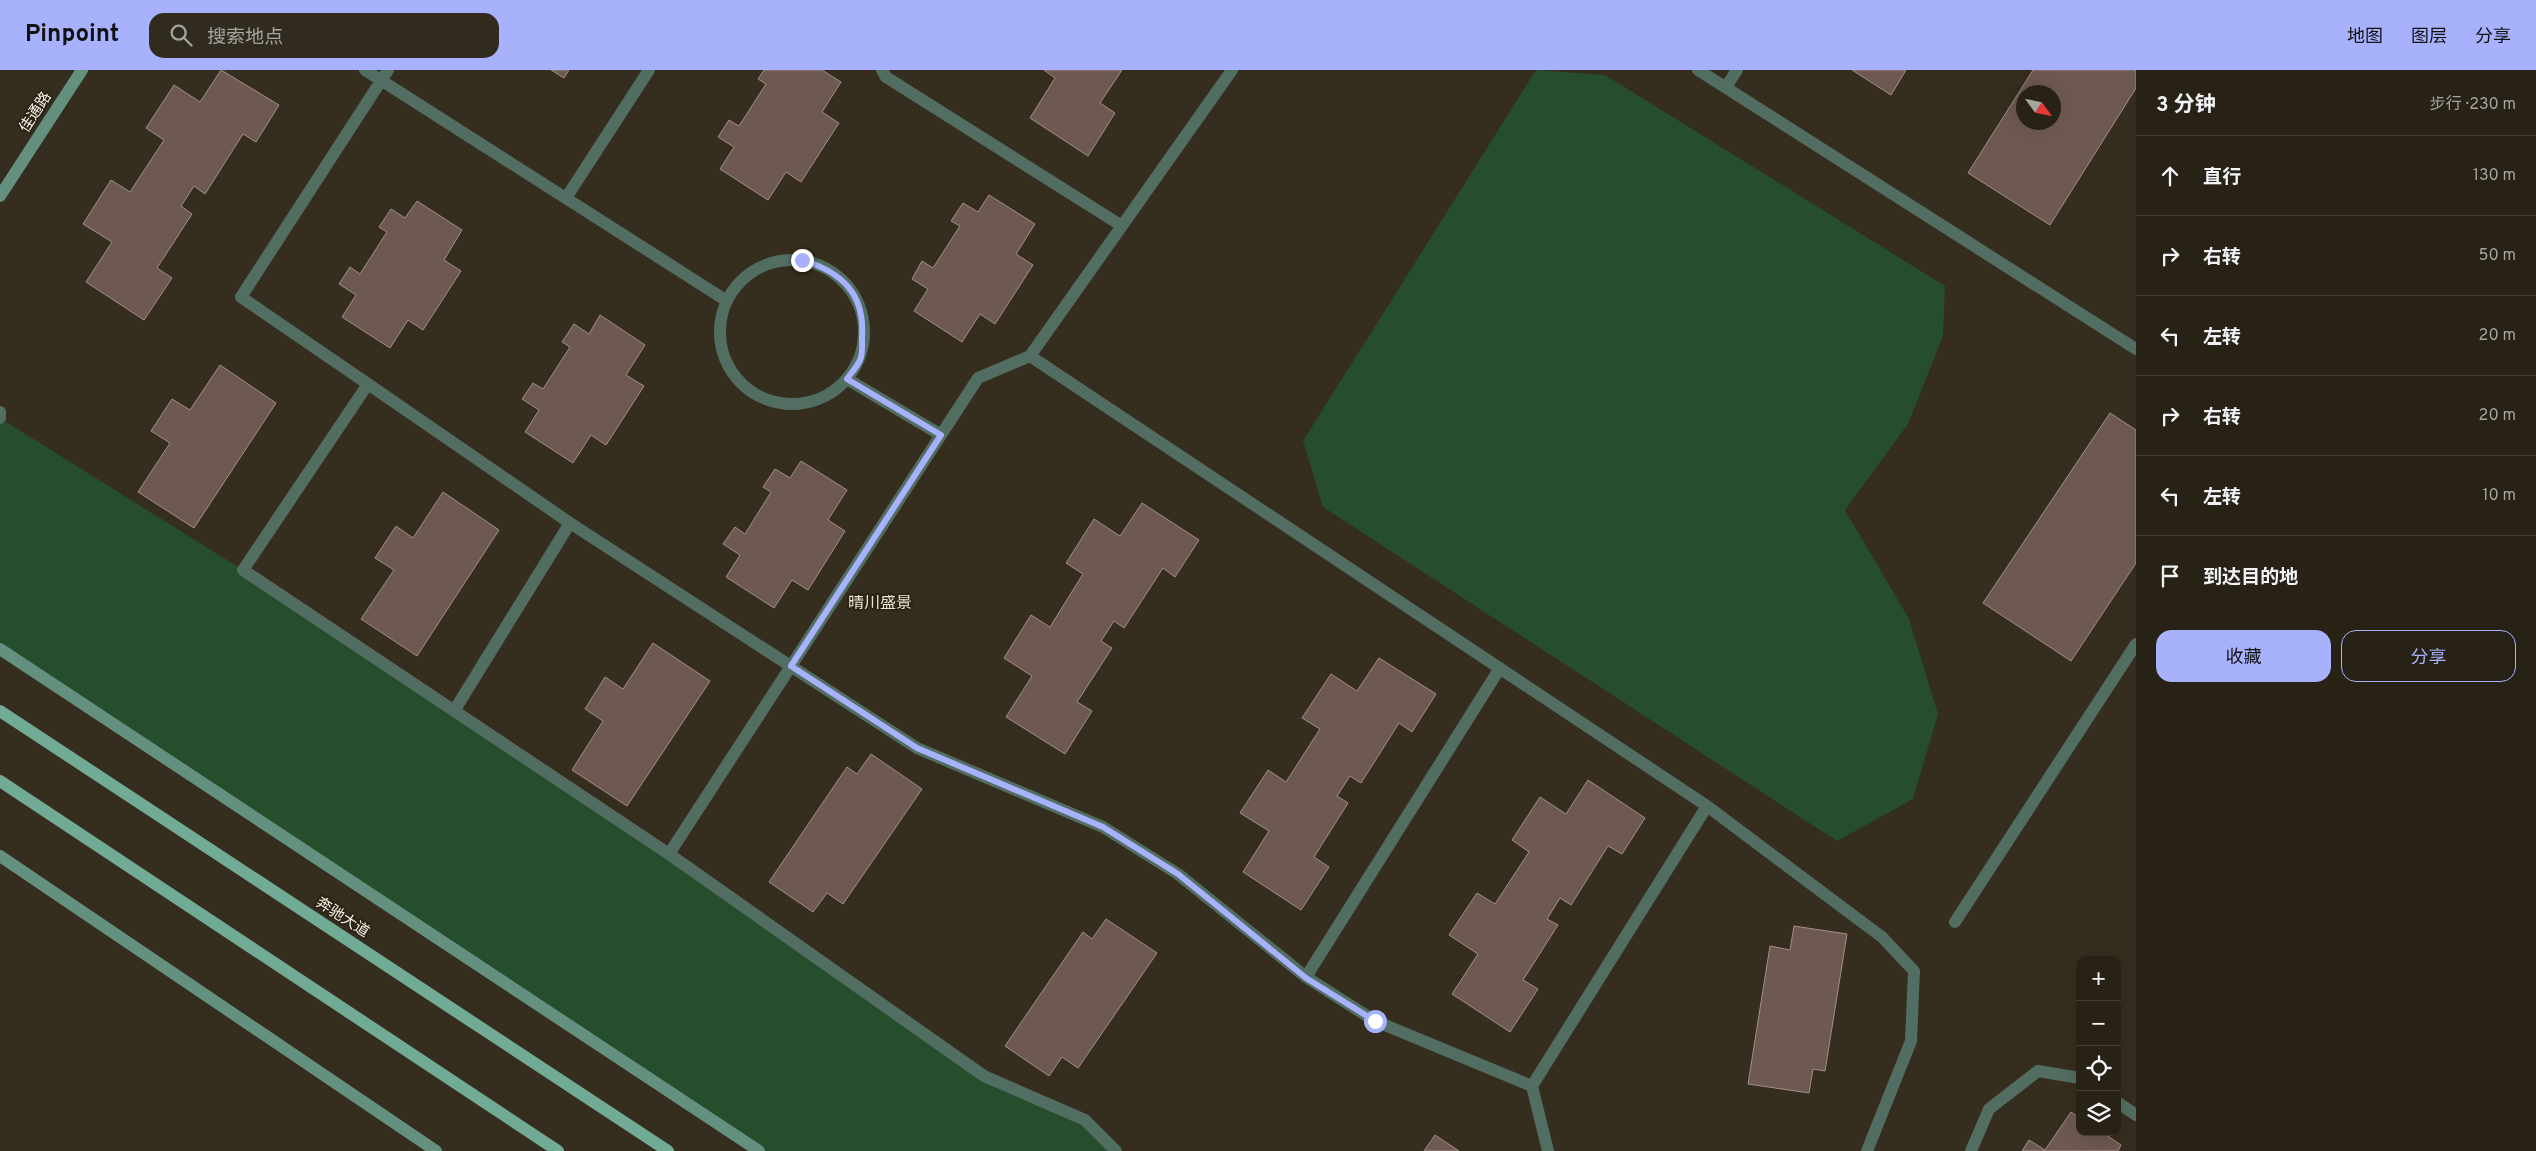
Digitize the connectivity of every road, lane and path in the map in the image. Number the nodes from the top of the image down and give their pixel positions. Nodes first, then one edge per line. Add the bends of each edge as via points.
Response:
1 (82, 70) edge
2 (365, 70) edge
3 (649, 70) edge
4 (882, 70) edge
5 (1232, 70) edge
6 (1698, 70) edge
7 (1737, 70) edge
8 (385, 75) edge
9 (1726, 87) junction
10 (0, 196) edge
11 (566, 198) junction
12 (1122, 226) junction
13 (727, 301) junction
14 (2136, 349) edge
15 (1030, 356) junction
16 (847, 379) junction
17 (368, 384) junction
18 (0, 412) edge
19 (0, 418) edge
20 (941, 435) junction
21 (570, 523) junction
22 (2136, 644) edge
23 (0, 649) edge
24 (791, 666) junction
25 (1500, 668) junction
26 (0, 711) edge
27 (454, 711) junction
28 (0, 781) edge
29 (1707, 806) junction
30 (669, 854) junction
31 (0, 856) edge
32 (1955, 922) dead end
33 (1306, 978) junction
34 (2076, 1077) edge
35 (1532, 1086) junction
36 (2121, 1105) edge
37 (2136, 1115) edge
38 (436, 1151) edge
39 (558, 1151) edge
40 (668, 1151) edge
41 (759, 1151) edge
42 (1116, 1151) edge
43 (1548, 1151) edge
44 (1867, 1151) edge
45 (1971, 1151) edge

1 - 10 street, 佳通路
2 - 8 lane
3 - 11 lane
4 - 12 lane via 886,77
5 - 12 lane
6 - 9 lane
7 - 9 lane
8 - 11 lane
8 - 17 lane via 241,296
9 - 14 lane
11 - 13 lane
12 - 15 lane
13 - 16 lane via 720,325 722,350 732,373 749,391 771,402 796,405 820,399
13 - 16 lane via 740,282 758,268 780,261 802,260 824,267 852,292 864,319 860,360
15 - 20 lane via 978,378
15 - 25 lane
16 - 20 lane
17 - 21 lane
17 - 27 lane via 243,570
18 - 19 lane
20 - 24 lane
21 - 24 lane
21 - 27 lane
22 - 32 lane
23 - 41 street
24 - 30 lane
24 - 33 lane via 917,748 1103,827 1178,874
25 - 29 lane
25 - 33 lane
26 - 40 main road, 奔驰大道
27 - 30 lane
28 - 39 main road
29 - 35 lane
29 - 44 lane via 1882,937 1914,971 1911,1041
30 - 42 lane via 984,1076 1085,1120
31 - 38 street
33 - 35 lane via 1375,1021
34 - 45 lane via 2038,1071 1989,1109
35 - 43 lane
36 - 37 lane

